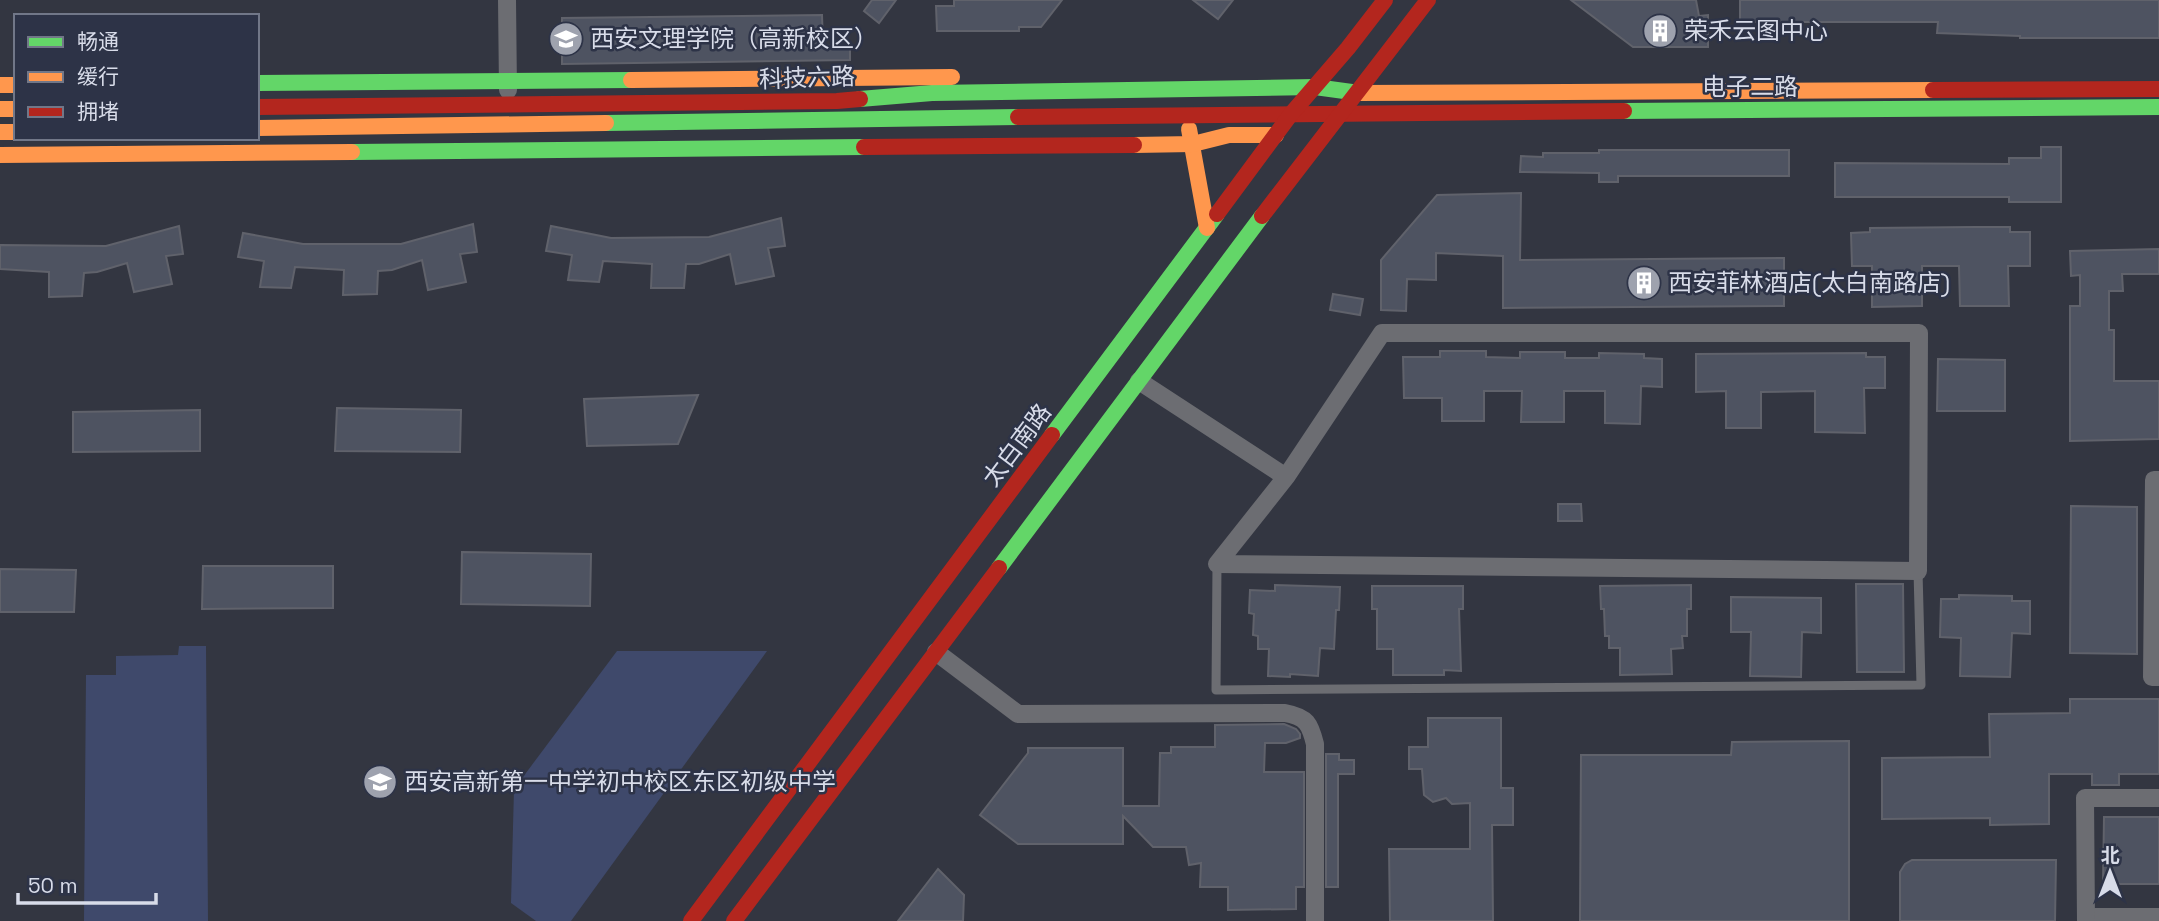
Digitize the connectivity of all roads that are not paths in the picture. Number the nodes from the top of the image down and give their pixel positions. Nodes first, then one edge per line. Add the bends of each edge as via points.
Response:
1 (507, 0) edge
2 (1385, 0) edge
3 (1428, 0) edge
4 (1327, 74) junction
5 (508, 81) junction
6 (259, 83) edge
7 (1315, 87) junction
8 (2159, 89) edge
9 (1358, 93) junction
10 (508, 105) junction
11 (259, 107) edge
12 (2159, 107) edge
13 (1341, 113) junction
14 (1292, 114) junction
15 (1184, 116) junction
16 (509, 125) junction
17 (259, 128) edge
18 (1276, 135) junction
19 (1193, 144) junction
20 (0, 155) edge
21 (1207, 228) junction
22 (1139, 381) junction
23 (1286, 477) junction
24 (2159, 480) edge
25 (1217, 564) junction
26 (1918, 571) junction
27 (936, 652) junction
28 (2159, 677) edge
29 (2159, 798) edge
30 (2159, 917) edge
31 (2086, 919) edge
32 (691, 921) edge
33 (734, 921) edge
34 (1315, 921) edge

1 - 5 street
2 - 4 main road, 太白南路
3 - 9 main road
4 - 5 main road
4 - 7 main road, 太白南路
5 - 6 main road
5 - 10 street
7 - 9 main road, 科技六路
7 - 10 main road, 科技六路
7 - 14 main road, 太白南路
8 - 9 main road, 电子二路
9 - 13 main road
10 - 11 main road, 科技六路
10 - 16 street
12 - 13 main road, 电子二路
13 - 14 main road, 科技六路
13 - 22 main road
14 - 15 main road, 科技六路
14 - 18 main road, 太白南路
15 - 16 main road, 科技六路
15 - 19 main road
16 - 17 main road, 科技六路
18 - 19 main road via 1228,135
18 - 21 main road, 太白南路
19 - 20 main road
19 - 21 main road
21 - 32 main road, 太白南路
22 - 23 street
22 - 27 main road
23 - 25 street
23 - 26 street via 1382,333 1919,332
24 - 28 street via 2154,480 2152,677
25 - 26 street
25 - 26 lane via 1216,690 1921,685
27 - 33 main road
27 - 34 street via 1018,714 1299,716 1311,727 1315,744
29 - 31 street via 2085,798
30 - 31 street

